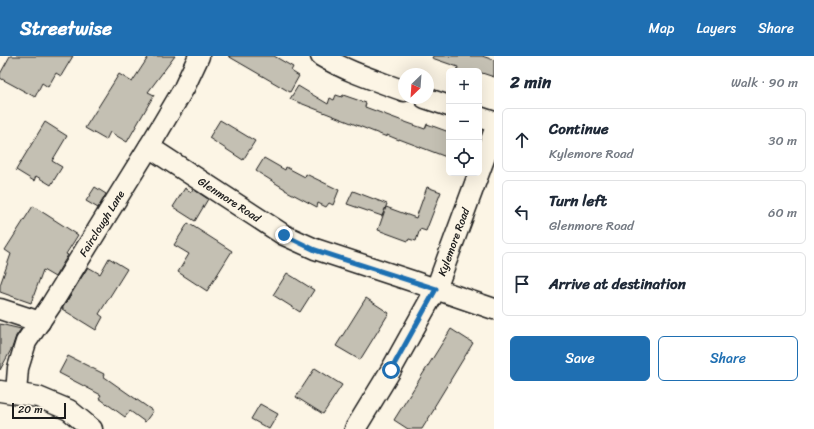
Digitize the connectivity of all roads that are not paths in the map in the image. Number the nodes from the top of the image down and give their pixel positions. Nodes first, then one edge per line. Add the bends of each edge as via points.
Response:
1 (199, 56) edge
2 (321, 56) edge
3 (398, 89) edge
4 (434, 101) edge
5 (446, 105) edge
6 (482, 118) edge
7 (494, 122) edge
8 (494, 132) edge
9 (149, 147) junction
10 (436, 289) junction
11 (0, 309) edge
12 (494, 309) edge
13 (40, 322) junction
14 (8, 392) edge
15 (92, 429) edge
16 (355, 429) edge

1 - 9 street, Fairclough Lane via 184,88
2 - 3 street via 353,73
4 - 5 street
6 - 7 street
8 - 10 street, Kylemore Road
9 - 10 street, Glenmore Road via 284,235 315,250
9 - 13 street, Fairclough Lane
10 - 12 street, Glenmore Road
10 - 16 street, Kylemore Road
11 - 13 street
13 - 14 street, Fairclough Lane via 26,342
14 - 15 street via 38,396 69,410

